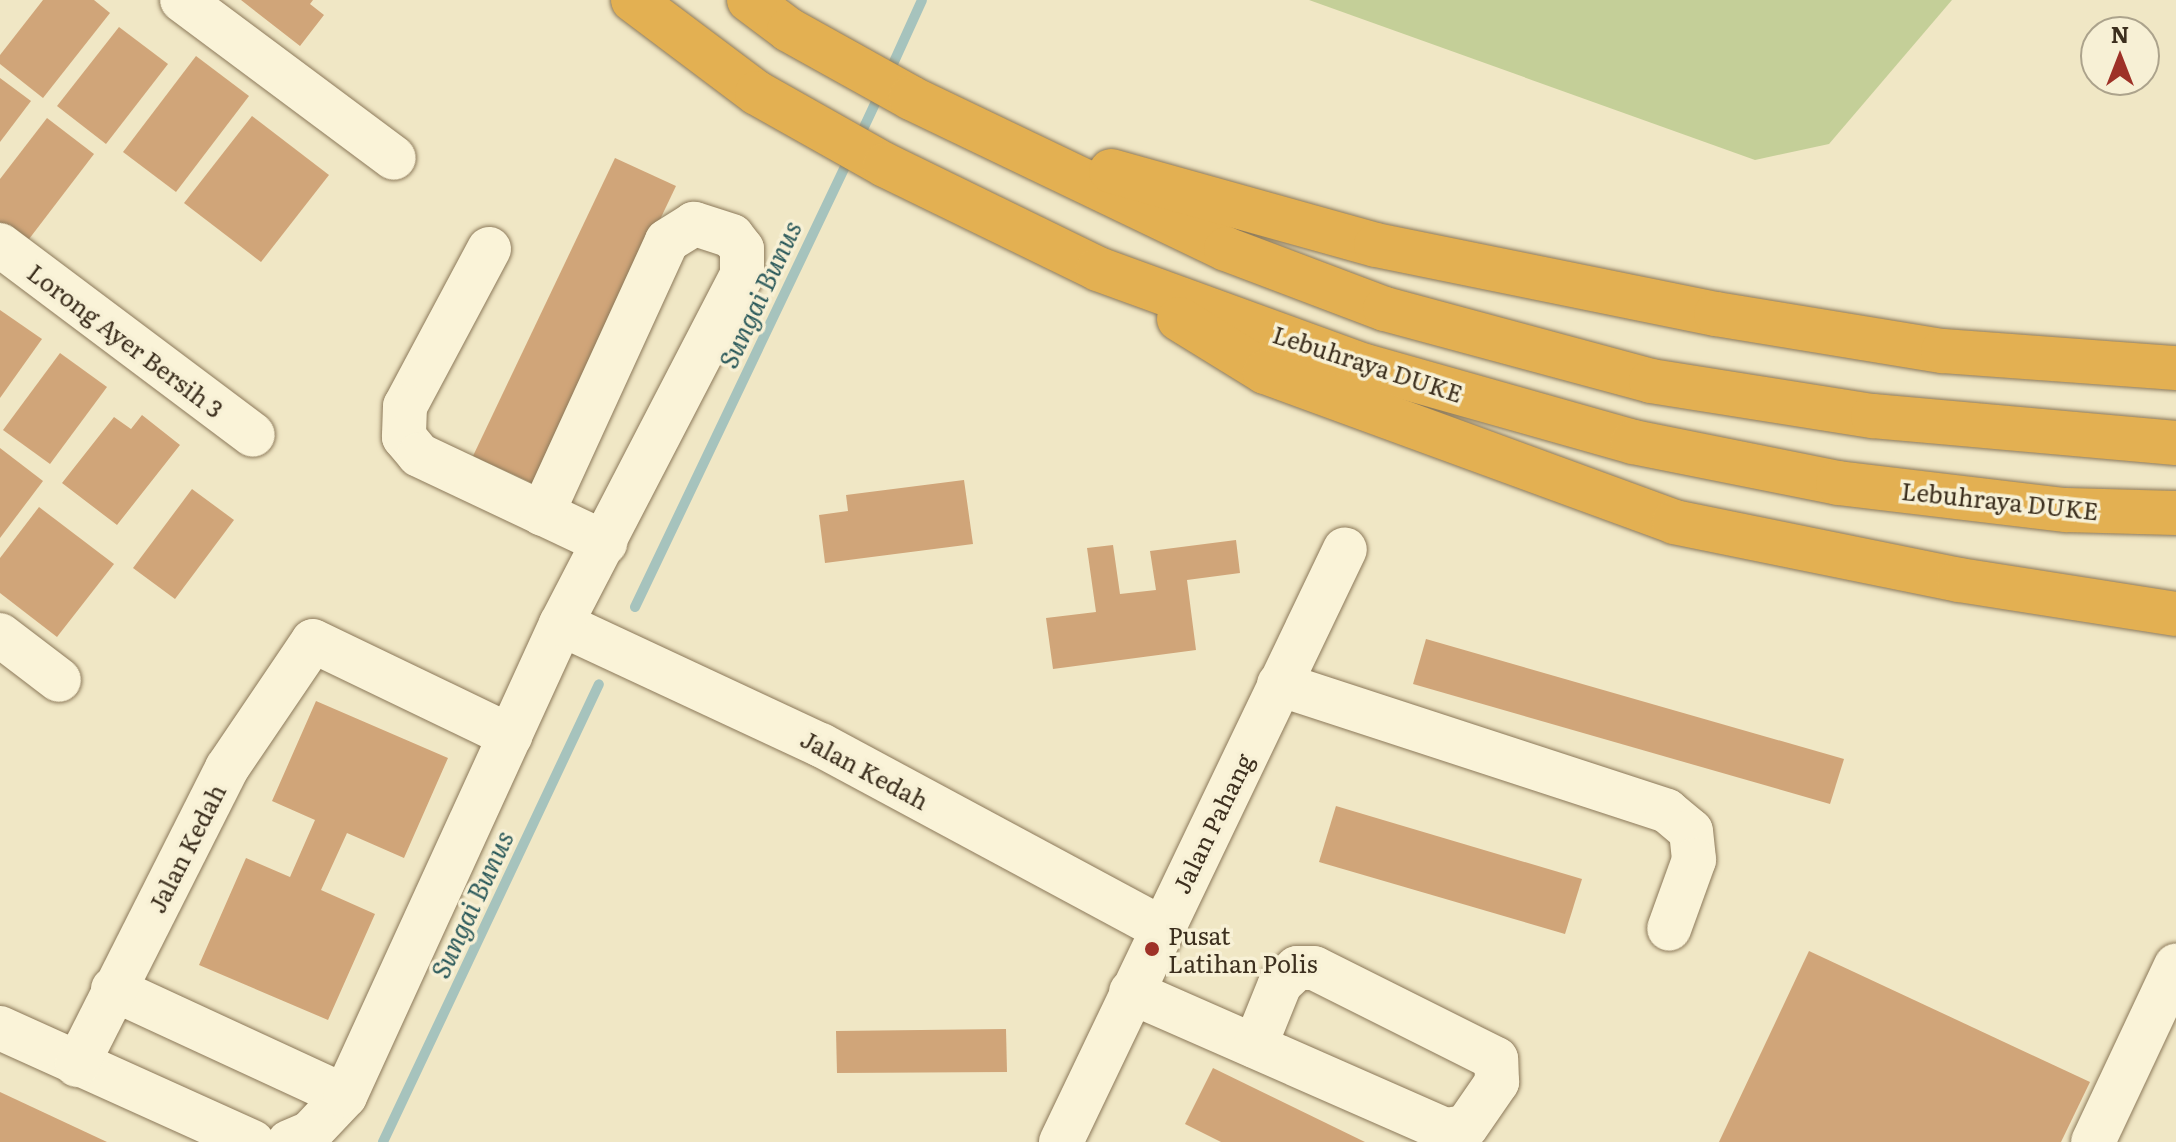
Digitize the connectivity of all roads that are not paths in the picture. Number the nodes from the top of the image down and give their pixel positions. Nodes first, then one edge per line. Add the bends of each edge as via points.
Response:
1 (182, 0) edge
2 (633, 0) edge
3 (749, 0) edge
4 (1009, 143) junction
5 (394, 158) dead end
6 (0, 245) edge
7 (489, 249) dead end
8 (1098, 269) junction
9 (2176, 368) edge
10 (253, 435) dead end
11 (2157, 442) edge
12 (2176, 513) edge
13 (542, 514) junction
14 (605, 543) junction
15 (1345, 549) dead end
16 (2176, 614) edge
17 (561, 624) junction
18 (0, 635) edge
19 (59, 680) dead end
20 (1279, 684) junction
21 (510, 736) junction
22 (1161, 928) junction
23 (1669, 929) dead end
24 (2176, 966) edge
25 (113, 989) junction
26 (1131, 992) junction
27 (0, 1028) edge
28 (1255, 1046) junction
29 (77, 1065) junction
30 (345, 1096) junction
31 (1073, 1138) edge
32 (253, 1142) edge
33 (289, 1142) edge
34 (2093, 1142) edge

1 - 5 street
2 - 8 highway, Lebuhraya DUKE via 757,93 885,165
3 - 4 highway via 789,30 911,98
4 - 9 highway via 1376,245 1716,314 1943,351
4 - 11 highway via 1226,249 1385,309 1651,381 1873,416
6 - 10 street, Lorong Ayer Bersih 3
7 - 13 street via 405,406 404,437 419,455
8 - 12 highway, Lebuhraya DUKE via 1365,366 1633,442 1838,483 2066,510
8 - 16 highway via 1265,372 1674,522 1959,580
13 - 14 street
13 - 14 street via 667,241 694,224 732,236 742,249 742,275
14 - 17 street
15 - 20 street, Jalan Pahang
17 - 21 street
17 - 22 street, Jalan Kedah via 821,745
18 - 19 street
20 - 22 street, Jalan Pahang
20 - 23 street via 1667,811 1691,831 1694,860
21 - 25 street, Jalan Kedah via 313,641 227,768
21 - 30 street
22 - 26 street, Jalan Pahang
24 - 34 street
25 - 29 street, Jalan Kedah
25 - 30 street
26 - 28 street
26 - 31 street, Jalan Pahang
27 - 29 street
28 - 28 street via 1446,1130 1466,1127 1497,1082 1496,1059 1314,968 1297,968 1280,984
29 - 32 street
30 - 33 street via 310,1133

